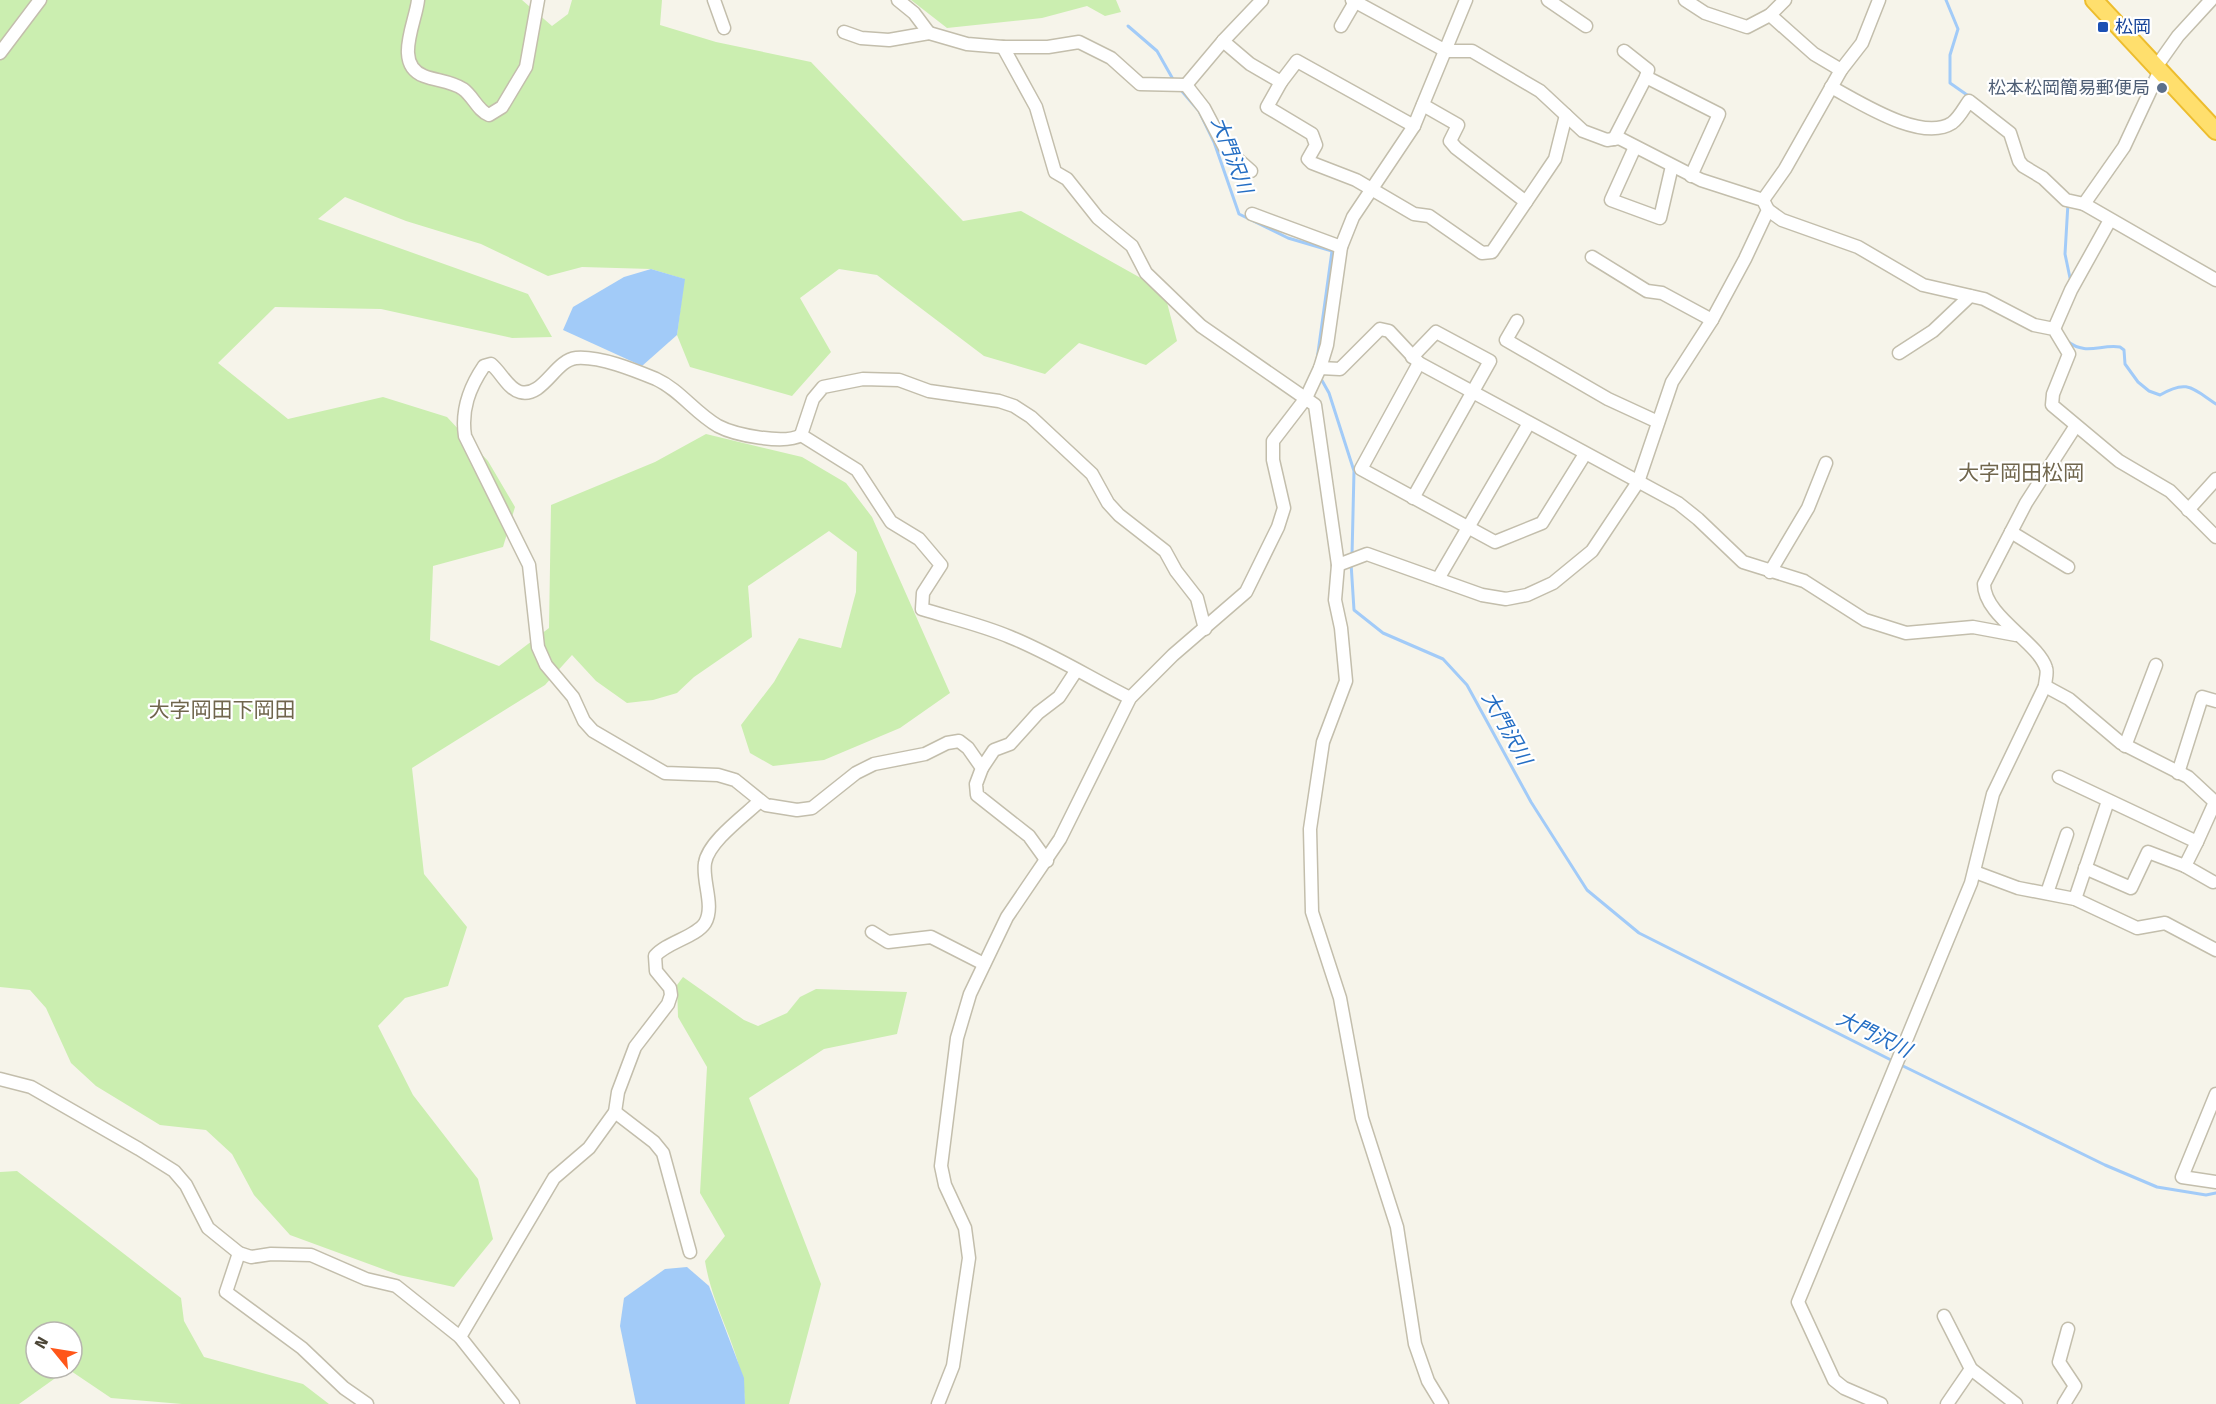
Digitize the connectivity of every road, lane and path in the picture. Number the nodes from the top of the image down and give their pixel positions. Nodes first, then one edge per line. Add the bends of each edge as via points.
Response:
1 (40, 0) edge
2 (418, 0) edge
3 (538, 0) edge
4 (714, 0) edge
5 (898, 0) edge
6 (1262, 0) edge
7 (1466, 0) edge
8 (1548, 0) edge
9 (1685, 0) edge
10 (1768, 0) edge
11 (1785, 0) edge
12 (1879, 0) edge
13 (2094, 0) edge
14 (1353, 1) edge
15 (2206, 2) edge
16 (2216, 14) edge
17 (1770, 15) junction
18 (1341, 26) dead end
19 (1586, 27) dead end
20 (724, 28) dead end
21 (844, 32) dead end
22 (929, 33) junction
23 (1222, 41) junction
24 (1003, 47) junction
25 (1446, 51) junction
26 (1624, 51) dead end
27 (0, 53) edge
28 (2158, 68) junction
29 (1841, 70) junction
30 (1646, 77) junction
31 (1281, 82) junction
32 (1186, 85) junction
33 (1831, 87) junction
34 (1423, 105) junction
35 (1566, 115) junction
36 (1414, 126) junction
37 (2216, 131) edge
38 (1614, 139) junction
39 (1635, 147) junction
40 (1672, 166) junction
41 (1251, 171) dead end
42 (1691, 176) junction
43 (1372, 190) junction
44 (1526, 202) junction
45 (2084, 204) junction
46 (1765, 205) junction
47 (1252, 214) dead end
48 (2110, 220) junction
49 (1341, 247) junction
50 (1592, 257) dead end
51 (2216, 280) edge
52 (1970, 296) junction
53 (1712, 320) junction
54 (1517, 321) dead end
55 (2054, 329) junction
56 (1899, 353) dead end
57 (1416, 360) junction
58 (1320, 368) junction
59 (1473, 393) junction
60 (1306, 398) junction
61 (1658, 422) junction
62 (1529, 423) junction
63 (2075, 427) junction
64 (801, 435) junction
65 (1585, 454) junction
66 (1826, 463) dead end
67 (2216, 479) edge
68 (1638, 482) junction
69 (1413, 498) junction
70 (2188, 510) junction
71 (1467, 529) junction
72 (2011, 532) junction
73 (2216, 537) edge
74 (1343, 563) junction
75 (2067, 567) dead end
76 (1770, 572) junction
77 (1438, 579) junction
78 (1205, 629) junction
79 (2016, 635) junction
80 (2156, 665) dead end
81 (1076, 671) junction
82 (2044, 687) junction
83 (1130, 698) junction
84 (2216, 701) edge
85 (2125, 746) junction
86 (982, 768) junction
87 (2178, 773) junction
88 (2059, 777) dead end
89 (760, 801) junction
90 (2108, 801) junction
91 (2216, 803) edge
92 (2067, 834) dead end
93 (2197, 842) junction
94 (1047, 861) junction
95 (2185, 867) junction
96 (2085, 868) junction
97 (1975, 872) junction
98 (2213, 882) dead end
99 (2047, 893) junction
100 (2075, 899) junction
101 (872, 932) dead end
102 (2216, 950) edge
103 (984, 964) junction
104 (0, 1079) edge
105 (2216, 1094) edge
106 (615, 1112) junction
107 (2216, 1182) edge
108 (690, 1252) dead end
109 (239, 1253) junction
110 (1944, 1316) dead end
111 (2068, 1329) dead end
112 (460, 1337) junction
113 (1971, 1369) junction
114 (367, 1404) edge
115 (513, 1404) edge
116 (939, 1404) edge
117 (1442, 1404) edge
118 (1881, 1404) edge
119 (1947, 1404) edge
120 (2016, 1404) edge
121 (2064, 1404) edge

1 - 27 street
2 - 3 street via 407,51 413,69 463,89 489,114 502,107 526,67
4 - 20 street
5 - 22 street
6 - 23 street
7 - 25 street
8 - 19 street
9 - 17 street via 1705,13 1747,27
10 - 17 street
11 - 17 street
12 - 29 street via 1862,43
13 - 28 highway
14 - 18 street
14 - 25 street
15 - 16 street
15 - 28 street
17 - 29 street via 1814,54
21 - 22 street via 889,40
22 - 24 street via 967,44
23 - 31 street
23 - 32 street
24 - 32 street via 1079,42 1111,58 1140,84
24 - 60 street via 1036,107 1055,172 1067,179 1098,218 1132,246 1146,273 1175,303 1201,326
25 - 34 street
25 - 35 street via 1472,51 1540,91
26 - 30 street via 1648,70
28 - 37 highway
28 - 45 street via 2128,140
29 - 33 street
30 - 38 street
30 - 42 street via 1719,114
31 - 36 street via 1297,61
31 - 43 street via 1267,107 1312,134 1316,145 1308,159
32 - 41 street via 1204,108 1225,148
33 - 45 street via 1901,122 1934,128 1952,123 1969,101 2005,126 2019,161 2068,201
33 - 46 street
34 - 36 street
34 - 44 street via 1458,125 1450,141 1456,148
35 - 38 street via 1583,131
35 - 44 street via 1555,159
36 - 43 street
38 - 39 street
39 - 40 street
39 - 40 street via 1611,200 1659,218
40 - 42 street
42 - 46 street
43 - 44 street via 1414,214 1429,216 1482,253 1492,252
43 - 49 street via 1353,217
45 - 48 street
46 - 52 street via 1782,220 1858,247 1923,285
46 - 53 street via 1745,259
47 - 49 street
48 - 51 street
48 - 55 street
49 - 58 street
50 - 53 street via 1647,291 1662,294
52 - 55 street via 1984,299 2034,325
52 - 56 street via 1933,331
53 - 61 street via 1672,382
54 - 61 street via 1506,340 1608,399
55 - 63 street via 2069,354 2052,394 2052,405
57 - 58 street via 1389,331 1380,329 1340,369
57 - 59 street
57 - 59 street via 1436,332 1490,361
57 - 69 street via 1361,469
58 - 60 street
59 - 62 street
59 - 69 street
60 - 74 street via 1315,405 1322,469
60 - 78 street via 1273,441 1284,508 1278,527 1246,592
61 - 68 street
62 - 65 street
62 - 71 street
63 - 70 street via 2119,461 2170,490
63 - 72 street
64 - 78 street via 813,399 823,387 863,379 899,380 929,391 999,400 1014,406 1092,474 1119,515 1165,551 1197,598
64 - 81 street via 857,470 891,522 919,539 941,565 922,593 922,609 1007,635
64 - 89 street via 776,440 720,427 673,389 592,358 574,358 558,366 533,392 521,393 491,364 484,366 472,387 463,420 465,436 529,565 538,647 584,721 593,731 652,768 665,773 718,775 735,780
65 - 68 street
65 - 71 street via 1542,523 1495,542
66 - 76 street via 1809,508
67 - 70 street
68 - 76 street via 1678,503 1743,562
68 - 77 street via 1592,551 1553,583 1506,599
69 - 71 street
70 - 73 street
71 - 77 street
72 - 75 street
72 - 79 street via 1984,584 1984,594
74 - 77 street via 1367,554
74 - 117 street via 1335,600 1346,681 1323,742 1310,828 1312,912 1340,998 1362,1118 1397,1227 1415,1344
76 - 79 street via 1804,581 1865,620 1906,633 1973,627
78 - 83 street
79 - 82 street via 2040,657 2047,670
80 - 85 street
81 - 83 street
81 - 86 street via 1059,697 1010,744 994,750
82 - 85 street via 2069,699
82 - 97 street via 1993,794
83 - 94 street
84 - 87 street via 2202,697
85 - 87 street
86 - 89 street via 960,741 925,754 874,764 856,773 812,808 797,810
86 - 94 street via 977,795 1029,836
87 - 91 street via 2188,777
88 - 90 street
89 - 106 street via 708,853 704,864 708,911 702,927 655,956 656,971 671,995 634,1047
90 - 93 street
90 - 96 street
91 - 93 street
92 - 99 street
93 - 95 street
94 - 103 street via 1007,917
95 - 96 street via 2148,852 2131,888
95 - 98 street
96 - 100 street
97 - 99 street via 2018,888
97 - 118 street via 1798,1302 1834,1380
99 - 100 street
100 - 102 street via 2137,928 2165,923
101 - 103 street via 888,942 931,937
103 - 116 street via 957,1038 941,1150 945,1185 965,1228 969,1258 953,1366
104 - 109 street via 31,1087 174,1172 186,1185 208,1228
105 - 107 street via 2182,1177
106 - 108 street via 663,1153
106 - 112 street via 589,1149 554,1178
109 - 112 street via 251,1257 311,1255 366,1279 390,1284 411,1296
109 - 114 street via 226,1292 294,1341
110 - 113 street
111 - 121 street via 2059,1362 2075,1386
112 - 115 street
113 - 119 street
113 - 120 street

